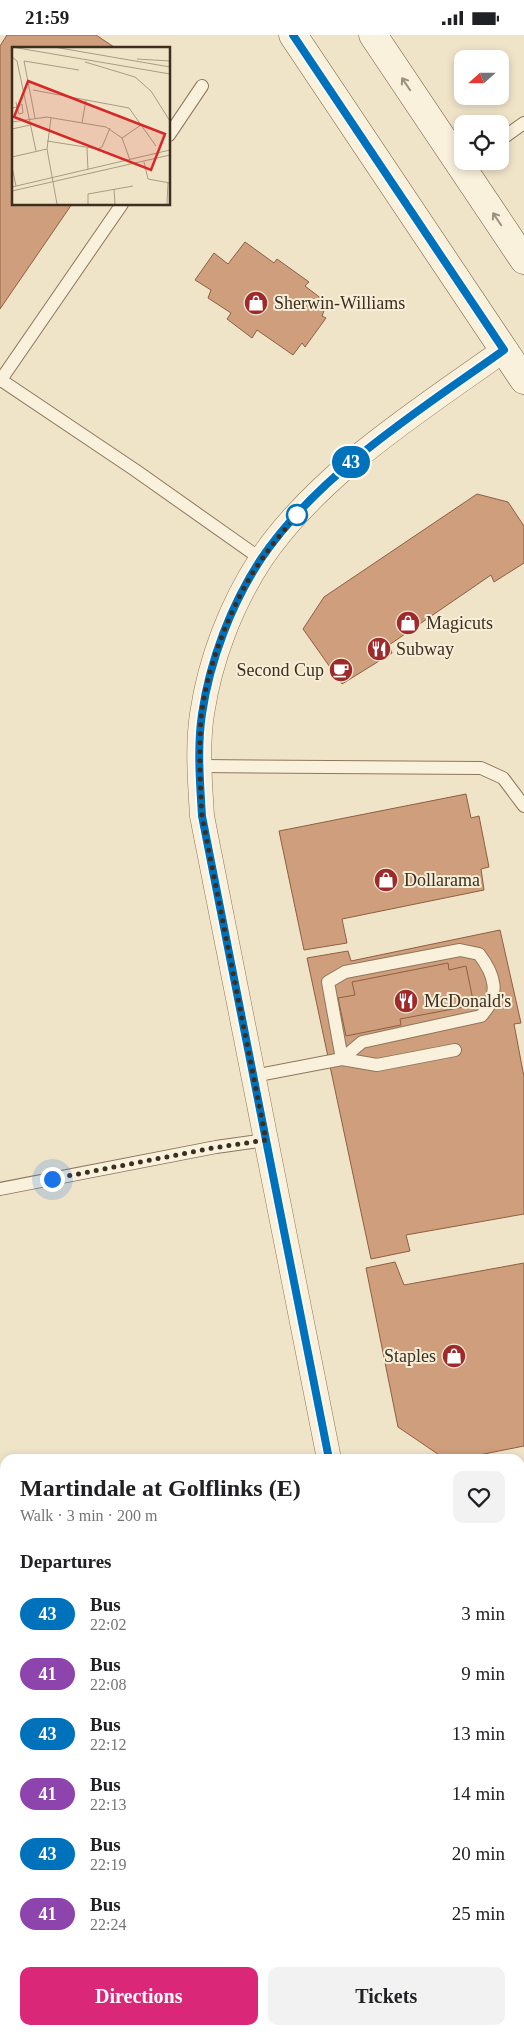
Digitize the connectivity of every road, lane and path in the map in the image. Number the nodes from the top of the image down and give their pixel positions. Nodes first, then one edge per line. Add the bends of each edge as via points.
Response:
1 (293, 35) edge
2 (373, 35) edge
3 (202, 86) dead end
4 (524, 123) edge
5 (170, 134) edge
6 (509, 134) edge
7 (454, 149) edge
8 (469, 170) edge
9 (121, 205) edge
10 (524, 260) edge
11 (504, 350) junction
12 (0, 380) edge
13 (524, 380) edge
14 (261, 559) junction
15 (200, 766) junction
16 (524, 806) edge
17 (455, 1050) dead end
18 (342, 1059) junction
19 (253, 1076) junction
20 (266, 1140) junction
21 (0, 1189) edge
22 (328, 1454) edge

1 - 11 main road
7 -> 2 main road
3 - 5 lane
4 - 6 lane
10 -> 8 main road
9 - 12 lane
11 - 13 main road
11 - 14 street via 350,463 297,515
12 - 14 lane
14 - 15 street via 234,609 210,673 202,716
15 - 16 lane via 481,768 503,778
15 - 19 street via 202,816
17 - 18 lane via 377,1065
18 - 18 lane via 362,1042 481,1015 490,1007 494,997 490,969 479,954 460,950 345,972 328,982
18 - 19 lane
19 - 20 street
20 - 21 lane
20 - 22 street

